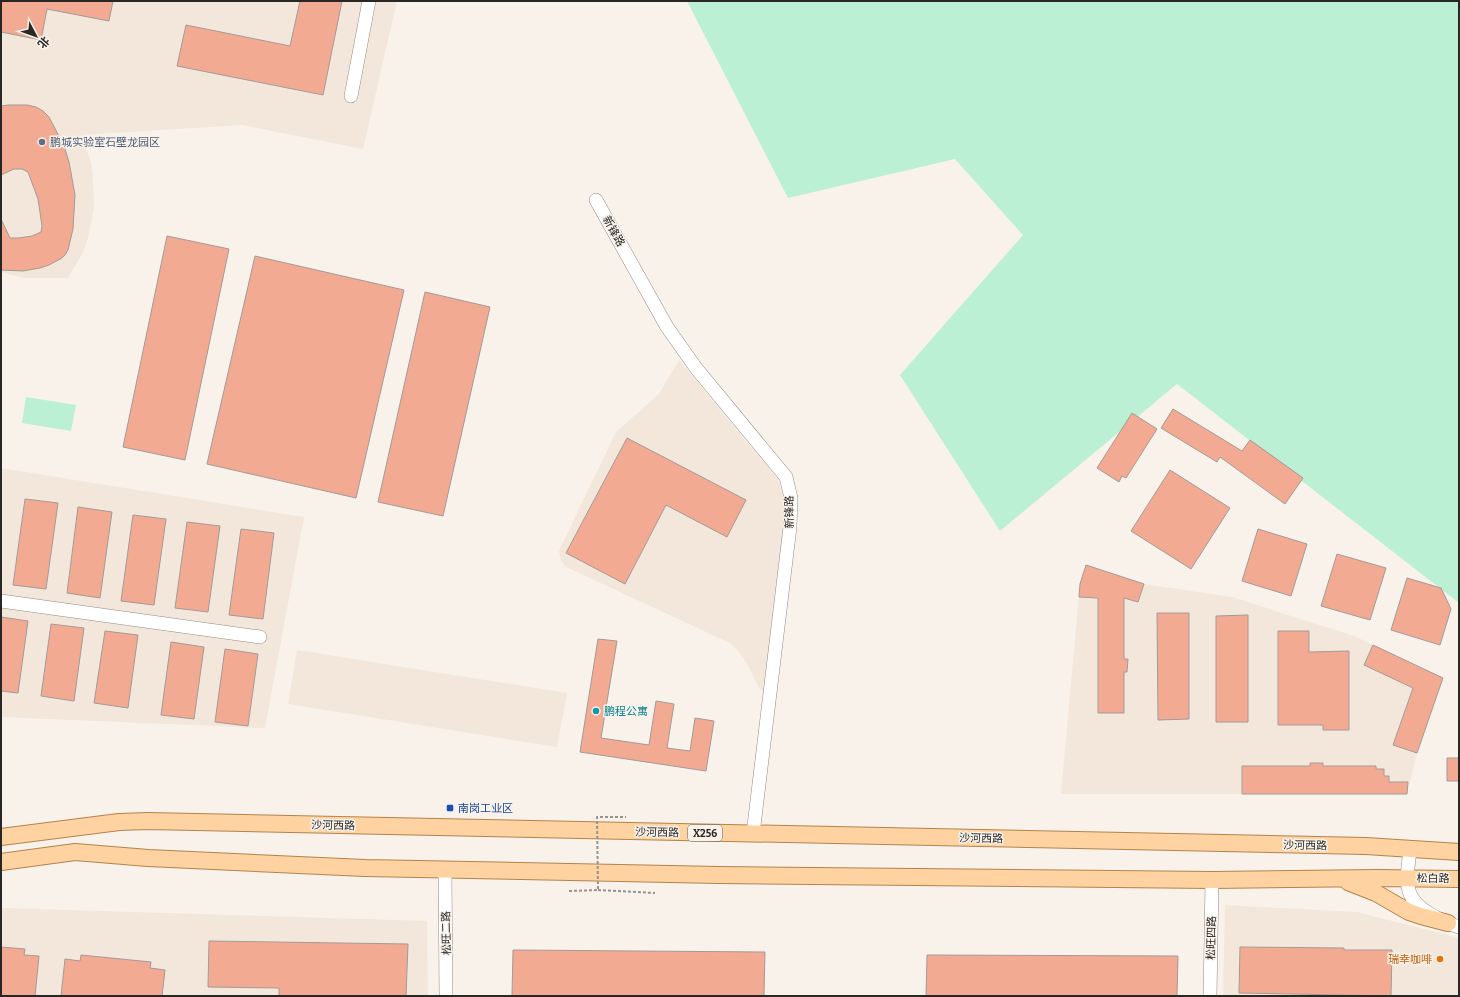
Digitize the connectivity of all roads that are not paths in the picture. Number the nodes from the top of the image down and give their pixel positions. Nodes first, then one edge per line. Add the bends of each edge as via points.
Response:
1 (369, 1) edge
2 (351, 96) dead end
3 (596, 200) dead end
4 (1, 601) edge
5 (260, 636) dead end
6 (93, 825) junction
7 (753, 834) junction
8 (1, 836) edge
9 (1410, 850) junction
10 (75, 852) junction
11 (1459, 852) edge
12 (1, 862) edge
13 (445, 870) junction
14 (1330, 878) junction
15 (1407, 878) junction
16 (1459, 879) edge
17 (1212, 880) junction
18 (1454, 925) edge
19 (446, 996) edge
20 (1210, 996) edge

1 - 2 street
3 - 7 street, 新锋路 via 667,327 696,368 786,477 791,498 790,527
4 - 5 street
6 - 7 main road, 沙河西路 / X256 via 147,821
6 - 8 main road, 沙河西路 / X256
6 - 10 main road
7 - 9 main road, 沙河西路 / X256 via 1358,846
9 - 11 main road, X256
9 - 15 street
10 - 12 main road
10 - 13 main road via 148,858
13 - 17 main road
13 - 19 street, 松旺二路
14 - 15 main road
14 - 17 main road
14 - 18 main road via 1360,886 1409,912
15 - 16 main road, 松白路
15 - 18 street via 1409,892 1421,907 1436,918
17 - 20 street, 松旺四路

